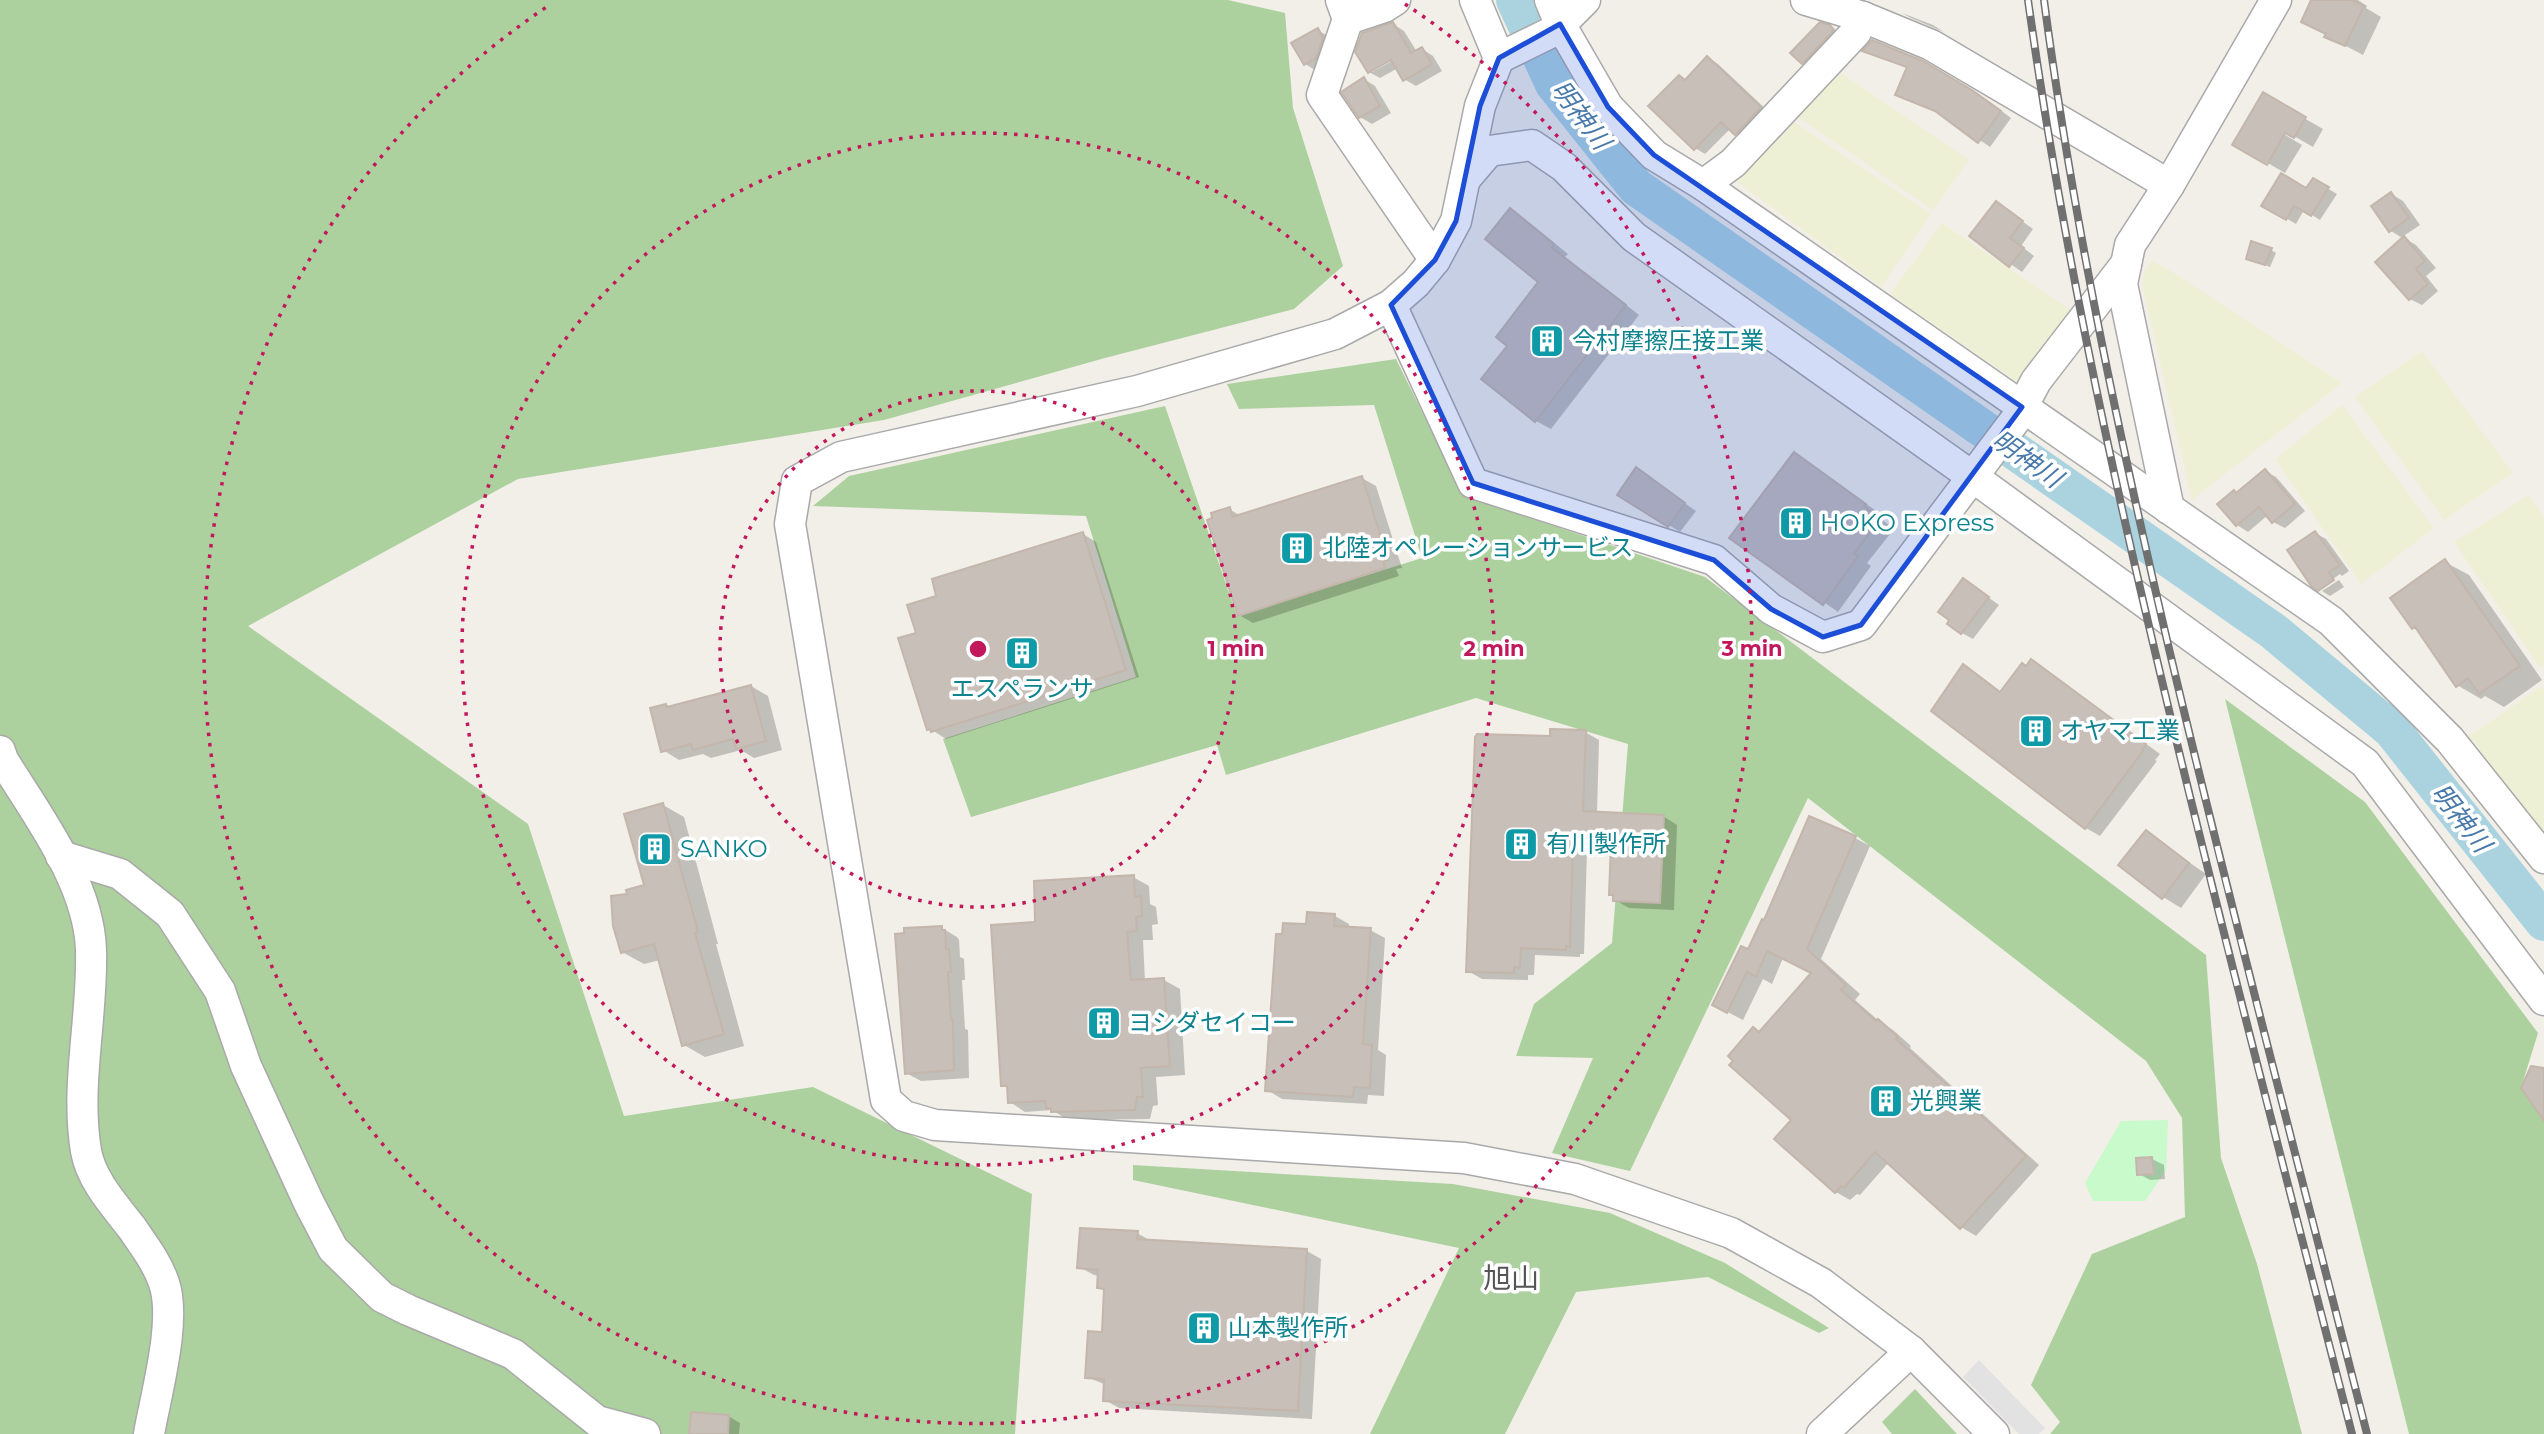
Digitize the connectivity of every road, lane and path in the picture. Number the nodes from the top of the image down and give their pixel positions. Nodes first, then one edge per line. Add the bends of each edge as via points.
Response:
1 (1395, 0) edge
2 (1475, 0) edge
3 (1585, 0) edge
4 (1806, 0) edge
5 (2276, 0) edge
6 (1345, 10) edge
7 (1863, 17) junction
8 (1555, 18) edge
9 (1499, 58) junction
10 (1466, 178) junction
11 (2169, 184) junction
12 (1703, 185) junction
13 (1434, 260) junction
14 (2126, 264) junction
15 (1391, 305) junction
16 (2019, 413) junction
17 (1979, 469) junction
18 (2169, 509) junction
19 (0, 751) edge
20 (61, 856) junction
21 (2544, 858) edge
22 (2544, 1000) edge
23 (1911, 1351) junction
24 (149, 1434) edge
25 (645, 1434) edge
26 (1822, 1434) edge
27 (1994, 1434) edge

1 - 6 street via 1384,7
2 - 9 street
3 - 8 street
4 - 7 street
5 - 11 street
6 - 13 street via 1322,95
7 - 11 street via 1931,45
7 - 12 street via 1856,32 1733,163
8 - 9 street
8 - 12 street via 1608,107 1654,155
9 - 10 street via 1480,106
10 - 13 street via 1456,221
10 - 17 street via 1489,151 1532,145 1564,167 1634,237
11 - 14 street via 2130,245
12 - 16 street
13 - 15 street
14 - 16 street via 2036,381
14 - 18 street via 2122,284
15 - 17 street via 1473,483 1714,560 1771,609 1823,637 1861,625
15 - 23 street via 1335,334 1137,391 841,457 797,481 790,524 886,1100 904,1116 936,1125 1464,1158 1575,1179 1731,1233 1821,1283
16 - 17 street
16 - 18 street
17 - 22 street via 2365,763
18 - 21 street via 2331,621 2450,740
19 - 20 street
20 - 24 street via 86,919 91,949 83,1118 87,1154 100,1185 151,1256 169,1304
20 - 25 street via 120,874 170,914 220,991 246,1066 333,1249 382,1297 513,1354 597,1422
23 - 26 street
23 - 27 street

